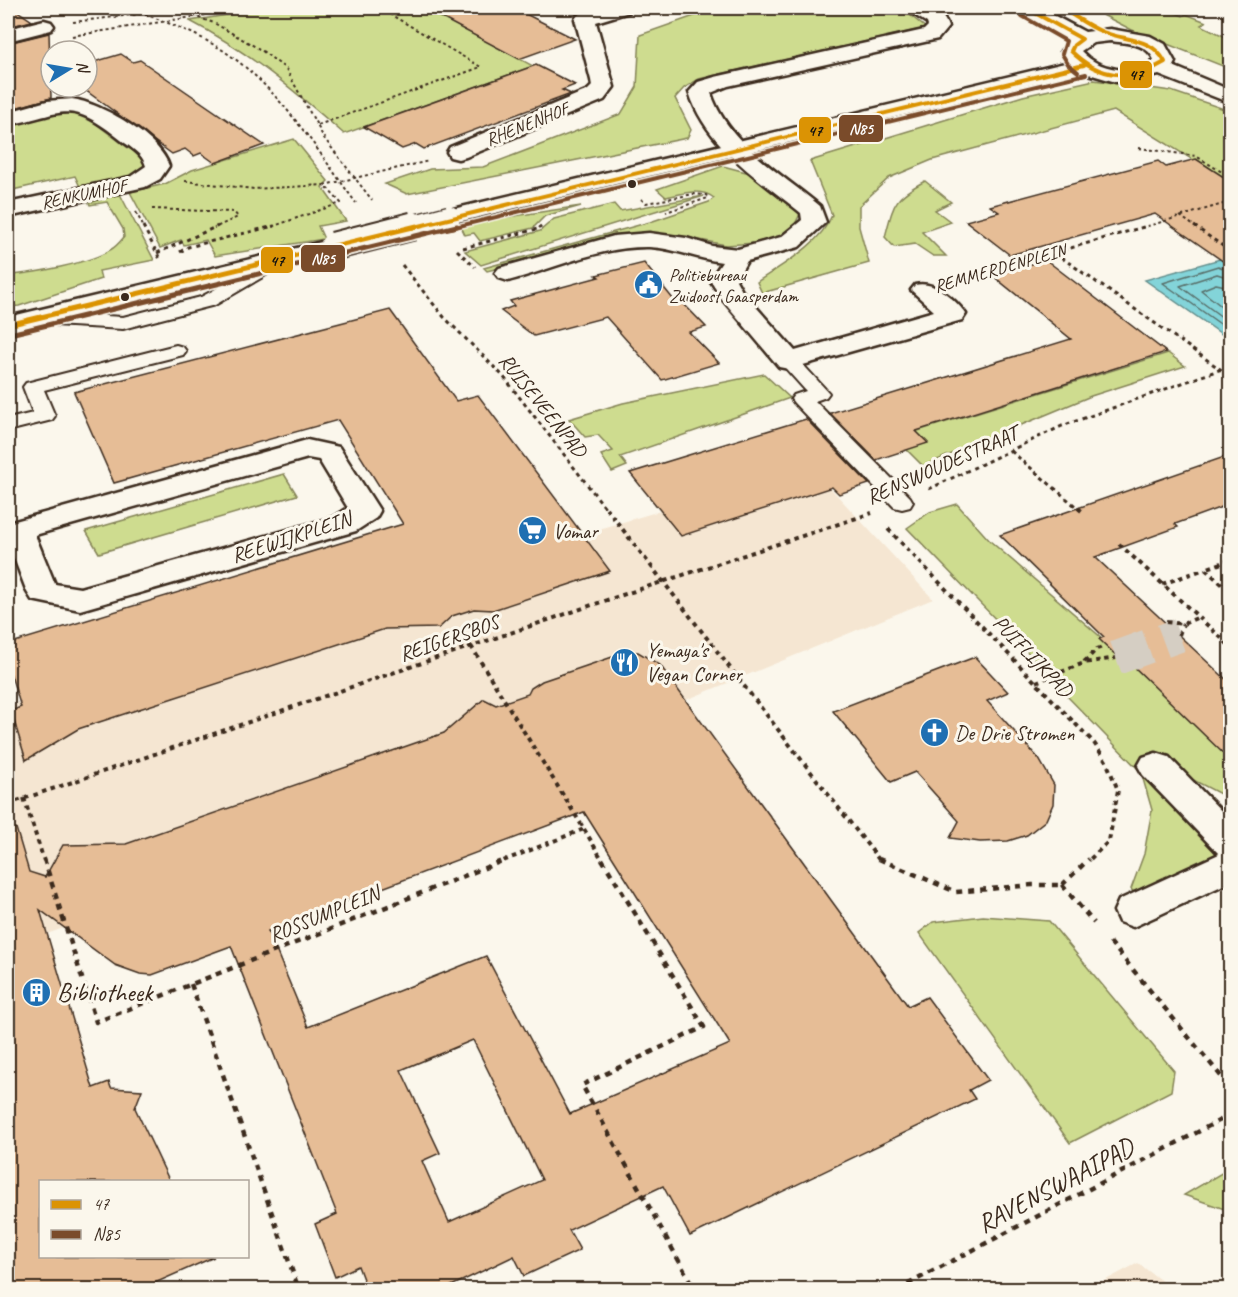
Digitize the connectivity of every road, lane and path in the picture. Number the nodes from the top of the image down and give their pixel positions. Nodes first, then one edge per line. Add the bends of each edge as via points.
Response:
1 (128, 8) edge
2 (170, 8) edge
3 (189, 8) edge
4 (249, 8) edge
5 (416, 8) edge
6 (622, 8) edge
7 (917, 8) edge
8 (1026, 8) edge
9 (1061, 8) edge
10 (174, 9) junction
11 (142, 14) junction
12 (194, 16) junction
13 (161, 21) junction
14 (44, 26) joint
15 (8, 35) edge
16 (1110, 35) junction
17 (70, 36) dead end
18 (1082, 39) junction
19 (1084, 65) junction
20 (1159, 68) junction
21 (1230, 97) edge
22 (8, 119) edge
23 (318, 124) junction
24 (1139, 148) dead end
25 (737, 150) junction
26 (458, 152) joint
27 (152, 174) junction
28 (1230, 177) edge
29 (354, 178) junction
30 (339, 181) junction
31 (324, 185) junction
32 (1230, 202) edge
33 (375, 205) dead end
34 (359, 208) dead end
35 (8, 210) edge
36 (1180, 216) junction
37 (500, 238) dead end
38 (458, 249) dead end
39 (1230, 251) edge
40 (158, 253) junction
41 (1055, 253) junction
42 (738, 256) junction
43 (397, 258) dead end
44 (508, 273) dead end
45 (924, 290) joint
46 (8, 325) edge
47 (176, 351) dead end
48 (789, 361) junction
49 (1230, 366) edge
50 (1221, 369) junction
51 (1230, 376) edge
52 (8, 425) edge
53 (1011, 451) junction
54 (902, 502) junction
55 (873, 513) junction
56 (1084, 513) dead end
57 (13, 516) edge
58 (1119, 544) dead end
59 (1230, 560) edge
60 (1205, 569) junction
61 (662, 582) junction
62 (1162, 584) junction
63 (1230, 591) edge
64 (1199, 618) junction
65 (1166, 622) dead end
66 (1183, 624) junction
67 (1179, 634) dead end
68 (471, 646) junction
69 (1105, 646) dead end
70 (1230, 646) edge
71 (1116, 658) tunnel mouth
72 (1084, 663) junction
73 (1036, 682) junction
74 (1156, 766) dead end
75 (24, 798) junction
76 (8, 804) edge
77 (584, 828) junction
78 (1230, 843) edge
79 (1230, 865) edge
80 (1062, 885) junction
81 (1133, 911) dead end
82 (1098, 928) dead end
83 (1106, 937) dead end
84 (191, 984) junction
85 (1230, 1087) edge
86 (1230, 1115) edge
87 (299, 1290) edge
88 (695, 1290) edge
89 (897, 1290) edge

1 - 11 path
2 - 10 path
3 - 10 path
4 - 12 path
5 - 23 path via 391,15 481,67
6 - 26 street, RHENENHOF via 585,19 602,80 603,87 596,95
7 - 25 street via 936,20 938,27 931,35 706,87 700,92 702,104
8 - 18 street
9 - 16 street
10 - 11 path
10 - 12 path
11 - 13 path
11 - 14 path
12 - 13 path
12 - 23 path via 242,39 285,69
13 - 17 path
13 - 30 path via 235,59 284,107
14 - 15 street
16 - 18 street
16 - 20 street via 1156,47 1164,54 1165,62
18 - 19 street via 1071,51
19 - 20 street via 1116,74 1148,73
19 - 25 street
20 - 21 street
22 - 27 street, RENKUMHOF via 74,104 95,111 155,156 158,166
23 - 29 path
24 - 28 path via 1196,156
25 - 42 street via 812,211 814,222 790,242
25 - 46 street, bridge
26 - 29 path, RHENENHOF
27 - 31 path, RHENENHOF via 215,188 252,190
27 - 35 street, RENKUMHOF via 122,186
29 - 30 path, RHENENHOF
29 - 33 path
30 - 31 path, RHENENHOF
30 - 34 path
31 - 40 path via 341,203 287,224 188,247 171,257 160,260
32 - 36 path, REMMERDENPLEIN
36 - 39 path
36 - 41 path, REMMERDENPLEIN
37 - 38 path
40 - 40 path via 134,208 234,212 238,217
41 - 45 path, REMMERDENPLEIN
41 - 50 path
42 - 44 street via 649,240 614,243
42 - 48 street via 723,280
43 - 61 path, RUISEVEENPAD via 444,317 503,376
45 - 48 street, REMMERDENPLEIN via 953,314
47 - 52 lane via 33,387 45,416
48 - 54 lane via 819,393 801,399
49 - 50 path, RENSWOUDESTRAAT
50 - 51 path
50 - 53 path, RENSWOUDESTRAAT via 1062,426
53 - 54 path, RENSWOUDESTRAAT
53 - 56 path
54 - 55 path, RENSWOUDESTRAAT
55 - 61 path, RENSWOUDESTRAAT
55 - 73 path, PUIFLIJKPAD
57 - 57 street, REEWIJKPLEIN via 43,592 80,599 345,524 365,511 329,453 307,449
58 - 62 path
59 - 60 path
60 - 62 path
60 - 63 path
61 - 68 path, REIGERSBOS
61 - 80 path, RUISEVEENPAD via 881,862 956,892
62 - 64 path
64 - 66 path
64 - 70 path
65 - 66 path
66 - 67 path
68 - 75 path, REIGERSBOS
68 - 77 path
69 - 72 path
71 - 72 path
72 - 73 path
73 - 80 path, PUIFLIJKPAD via 1094,743 1118,790 1110,841
74 - 78 street
75 - 76 path, REIGERSBOS
75 - 84 path, ROSSUMPLEIN via 96,1022
77 - 84 path, ROSSUMPLEIN
77 - 88 path via 704,1027 582,1085
79 - 81 street
80 - 82 path
83 - 85 path
84 - 87 path
86 - 89 path, RAVENSWAAIPAD

